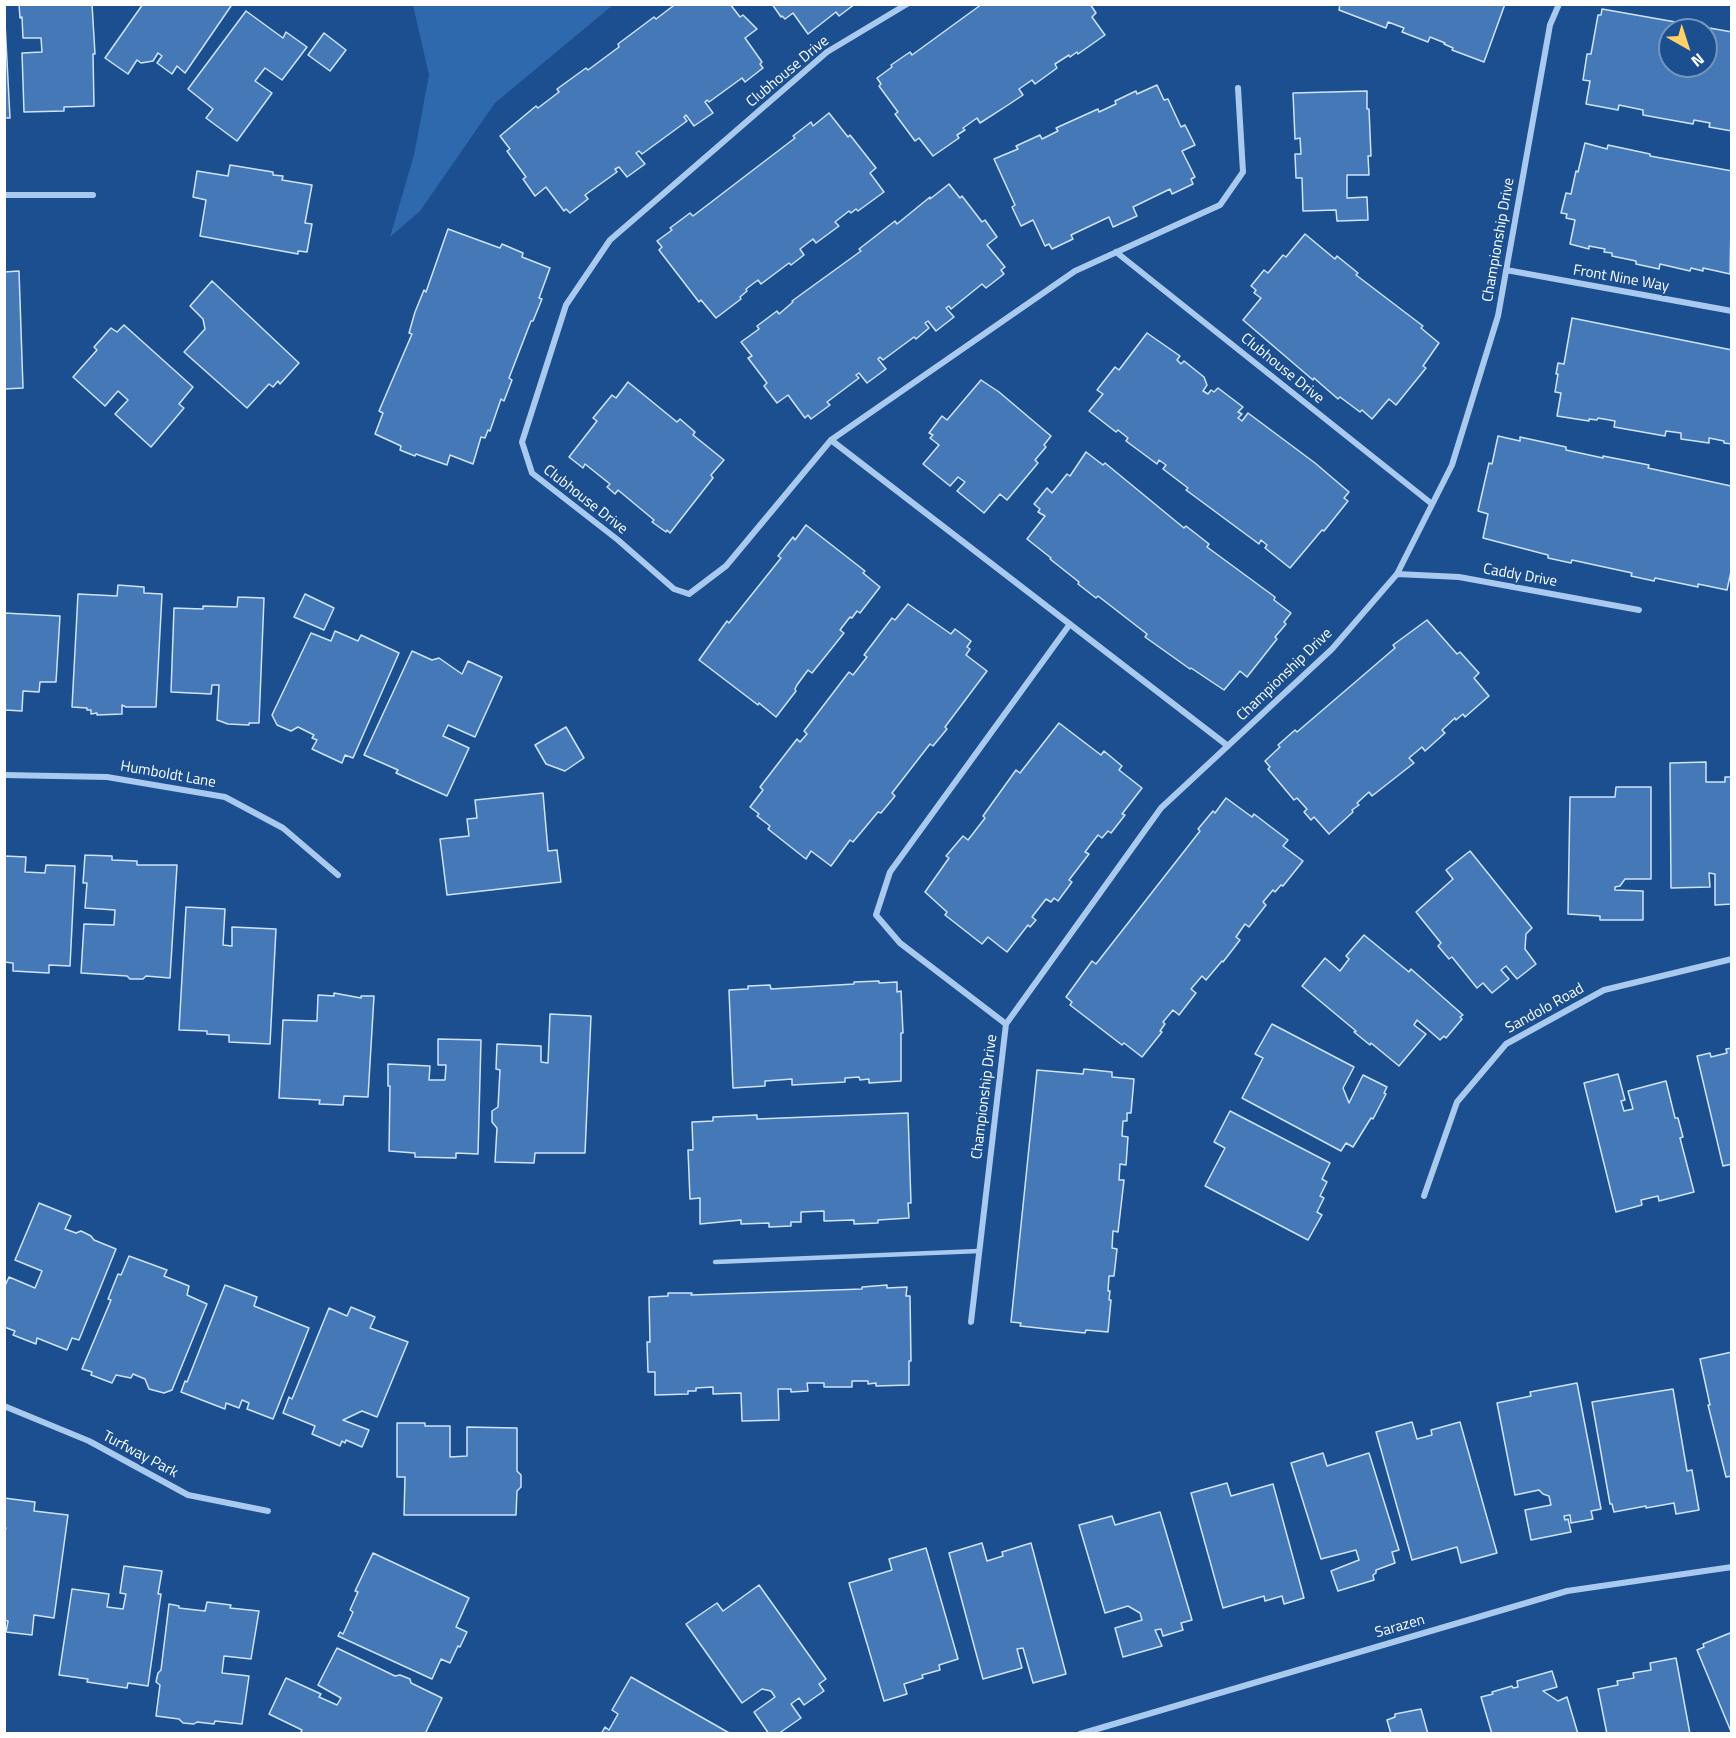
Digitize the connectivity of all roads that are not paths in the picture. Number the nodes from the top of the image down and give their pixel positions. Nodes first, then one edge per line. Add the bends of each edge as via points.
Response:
1 (907, 4) edge
2 (1559, 4) edge
3 (1238, 88) dead end
4 (4, 195) edge
5 (93, 195) dead end
6 (1116, 252) junction
7 (1506, 270) junction
8 (1731, 310) edge
9 (831, 440) junction
10 (1432, 504) junction
11 (1397, 574) junction
12 (1639, 610) dead end
13 (1070, 624) junction
14 (1228, 746) junction
15 (4, 775) edge
16 (338, 875) dead end
17 (1731, 959) edge
18 (1006, 1024) junction
19 (1424, 1196) dead end
20 (979, 1251) junction
21 (715, 1262) dead end
22 (971, 1322) dead end
23 (4, 1406) edge
24 (268, 1510) dead end
25 (1731, 1567) edge
26 (1080, 1734) edge

1 - 9 street, Clubhouse Drive via 827,52 610,240 566,305 522,442 532,473 674,589 688,594 726,566
2 - 7 street, Championship Drive via 1550,25
3 - 6 street, Clubhouse Drive via 1243,172 1220,205
4 - 5 street
6 - 9 street, Clubhouse Drive via 1075,271
6 - 10 street, Clubhouse Drive
7 - 8 street, Front Nine Way
7 - 10 street, Championship Drive via 1498,316 1452,465
9 - 13 street
10 - 11 street, Championship Drive
11 - 12 street, Caddy Drive via 1459,577
11 - 14 street, Championship Drive via 1332,649
13 - 14 street
13 - 18 street via 890,872 876,915 900,943
14 - 18 street, Championship Drive via 1161,808
15 - 16 street, Humboldt Lane via 107,777 225,797 283,828
17 - 19 street, Sandolo Road via 1604,990 1506,1044 1457,1102
18 - 20 street, Championship Drive
20 - 21 lane
20 - 22 street, Championship Drive
23 - 24 street, Turfway Park via 89,1442 188,1495
25 - 26 street, Sarazen via 1567,1591

